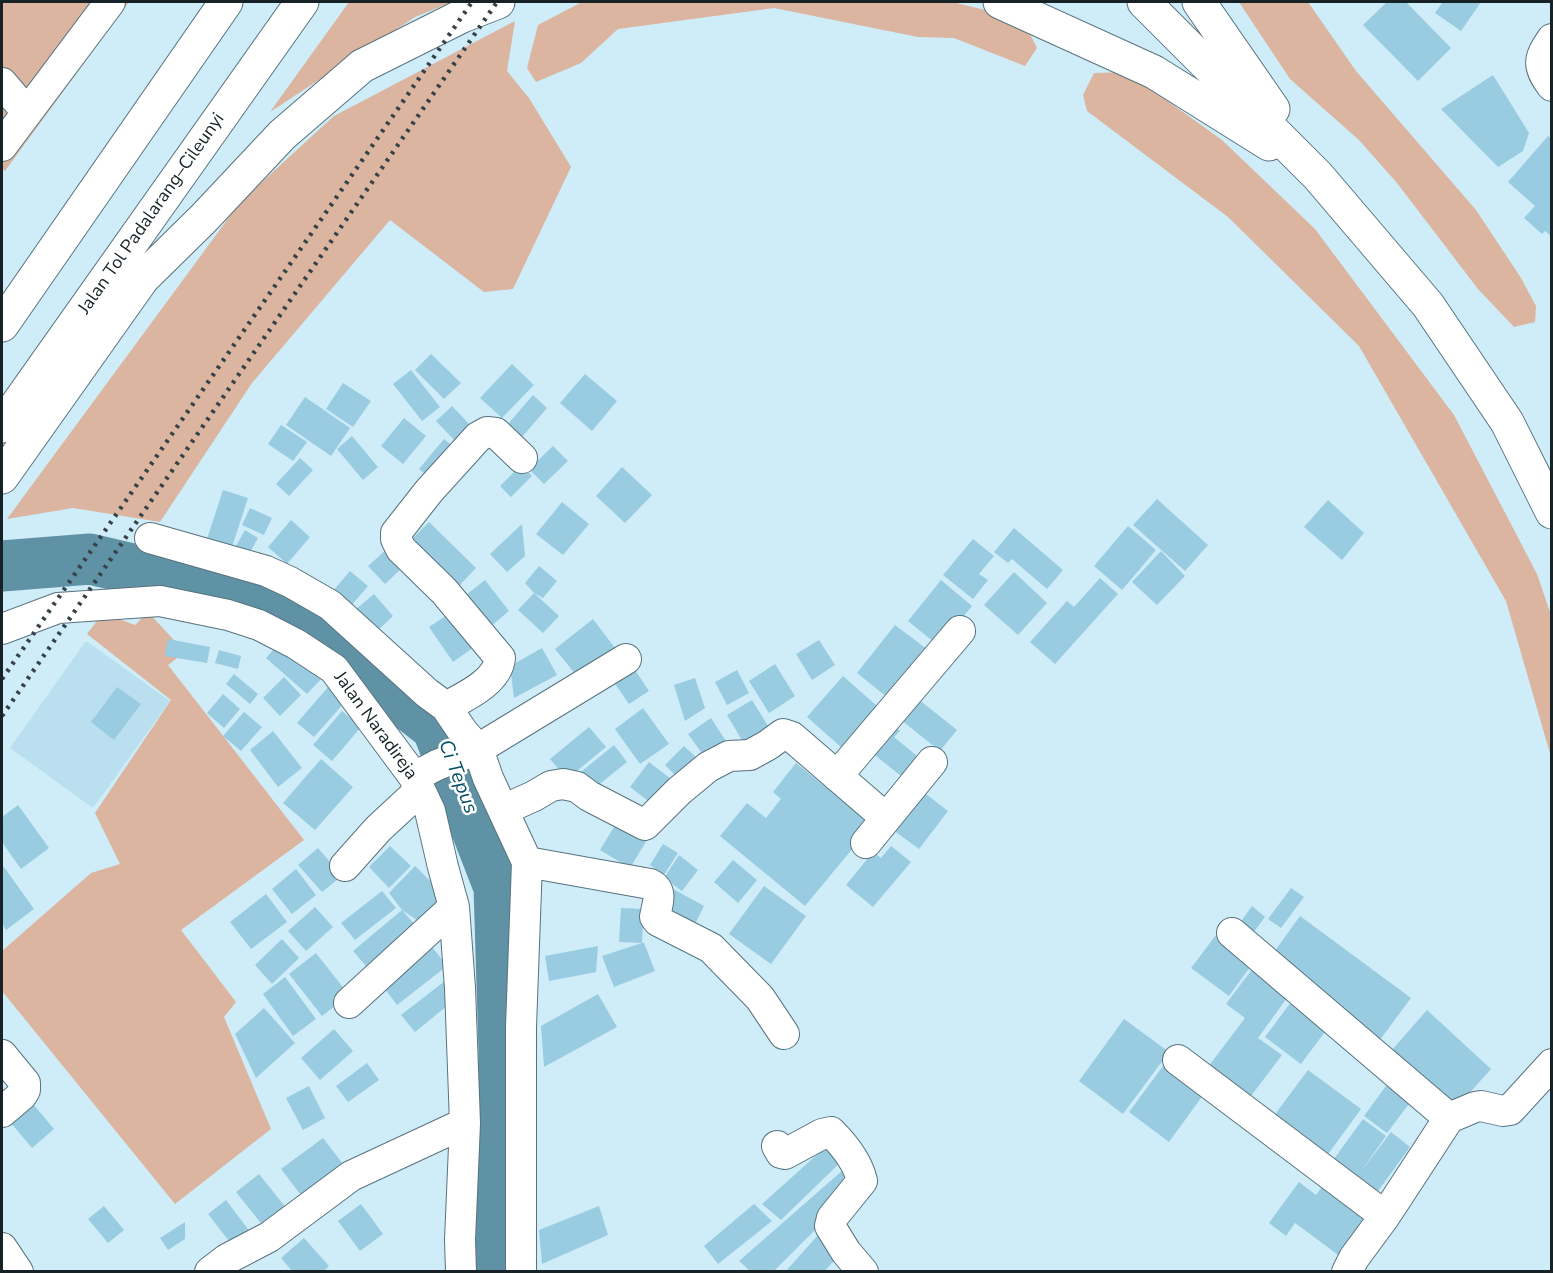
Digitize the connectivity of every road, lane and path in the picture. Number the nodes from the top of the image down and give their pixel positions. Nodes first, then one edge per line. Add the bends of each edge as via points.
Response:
1 (108, 2) edge
2 (226, 2) edge
3 (302, 2) edge
4 (498, 2) edge
5 (1000, 2) edge
6 (1144, 2) edge
7 (1199, 2) edge
8 (1551, 39) edge
9 (2, 82) edge
10 (1551, 86) edge
11 (27, 112) junction
12 (2, 146) edge
13 (1318, 176) junction
14 (2, 325) edge
15 (2, 426) edge
16 (522, 458) dead end
17 (2, 477) edge
18 (1551, 512) edge
19 (150, 538) dead end
20 (2, 629) edge
21 (960, 631) dead end
22 (626, 659) dead end
23 (446, 707) junction
24 (475, 750) junction
25 (932, 762) dead end
26 (837, 776) junction
27 (424, 777) junction
28 (503, 810) junction
29 (886, 818) junction
30 (866, 843) dead end
31 (527, 862) junction
32 (345, 866) dead end
33 (454, 907) junction
34 (1232, 933) dead end
35 (349, 1003) dead end
36 (783, 1034) dead end
37 (2, 1055) edge
38 (1178, 1060) dead end
39 (1551, 1064) edge
40 (2, 1112) edge
41 (1449, 1118) junction
42 (465, 1123) junction
43 (777, 1146) dead end
44 (1385, 1216) junction
45 (2, 1248) edge
46 (18, 1272) edge
47 (210, 1272) edge
48 (461, 1272) edge
49 (521, 1272) edge
50 (863, 1272) edge
51 (1347, 1272) edge

1 - 11 street
2 - 14 highway
3 - 15 highway, Jalan Tol Padalarang–Cileunyi
4 - 17 highway via 362,66 282,135 143,278
5 - 13 highway via 1154,72
6 - 13 highway
7 - 13 highway
8 - 10 street via 1540,63
9 - 11 street
11 - 12 street
13 - 18 highway via 1428,305 1507,422
16 - 23 street via 496,433 478,437 396,533 401,549 444,591 500,658 496,670 482,686
19 - 23 street via 266,571 330,605
20 - 27 street, Jalan Naradireja via 58,608 160,601 260,625 334,669
21 - 26 street
22 - 24 street
23 - 24 street
24 - 27 street
24 - 28 street
25 - 29 street
26 - 28 street via 792,736 783,734 750,755 729,756 708,767 645,825 577,787 563,784
26 - 29 street
27 - 32 street
27 - 33 street, Jalan Naradireja
28 - 31 street
29 - 30 street
31 - 36 street via 657,887 658,921 711,948 760,998
31 - 49 street via 521,1027
33 - 35 street
33 - 42 street, Jalan Naradireja
34 - 41 street
37 - 40 street via 25,1083 25,1090
38 - 44 street
39 - 41 street via 1510,1110 1481,1106
41 - 44 street
42 - 47 street via 351,1176 269,1237
42 - 48 street, Jalan Naradireja
43 - 50 street via 785,1154 831,1132 839,1140 860,1171 862,1181 832,1218 830,1226
44 - 51 street
45 - 46 street

